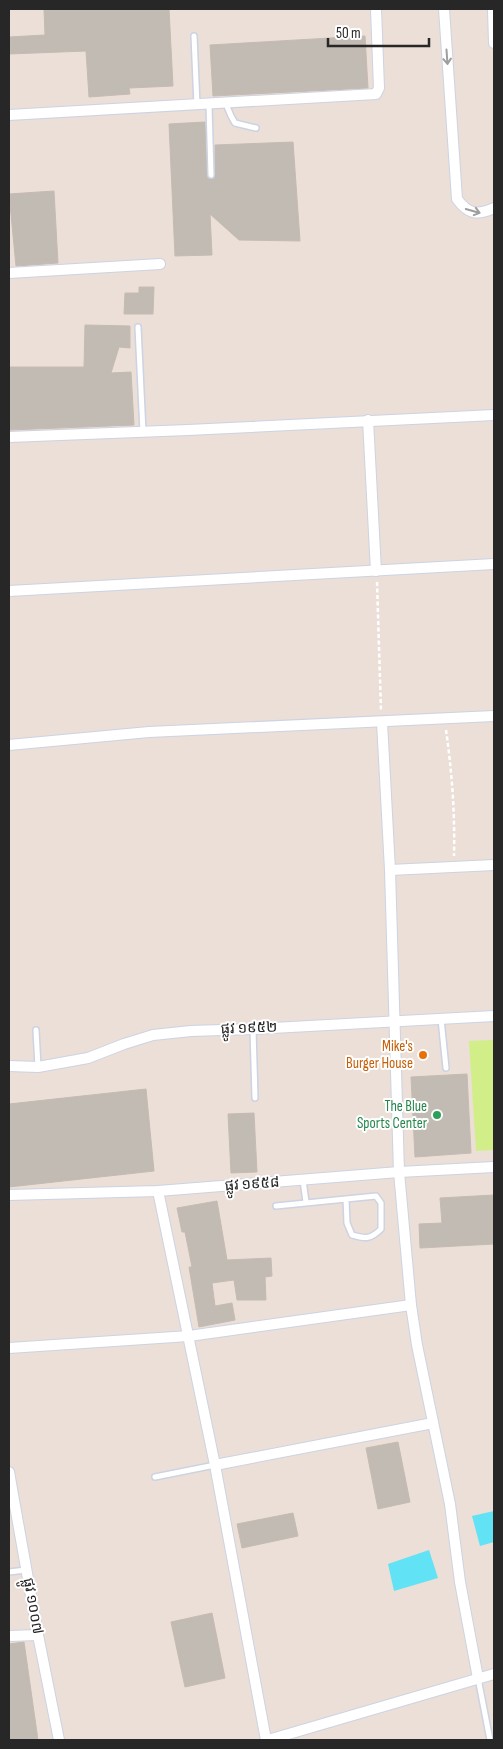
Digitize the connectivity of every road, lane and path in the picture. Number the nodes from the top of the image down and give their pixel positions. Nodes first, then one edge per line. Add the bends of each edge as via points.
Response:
1 (376, 9) edge
2 (444, 9) edge
3 (493, 9) edge
4 (194, 36) dead end
5 (494, 43) edge
6 (226, 104) junction
7 (209, 105) junction
8 (197, 106) junction
9 (9, 116) edge
10 (256, 128) dead end
11 (211, 175) dead end
12 (494, 208) edge
13 (160, 264) dead end
14 (9, 273) edge
15 (138, 327) dead end
16 (494, 415) edge
17 (368, 420) junction
18 (143, 432) junction
19 (9, 437) edge
20 (494, 564) edge
21 (376, 571) junction
22 (9, 591) edge
23 (494, 716) edge
24 (444, 719) junction
25 (382, 722) junction
26 (9, 745) edge
27 (494, 865) edge
28 (454, 868) junction
29 (390, 870) junction
30 (494, 1016) edge
31 (441, 1018) junction
32 (394, 1021) junction
33 (253, 1029) junction
34 (36, 1030) dead end
35 (9, 1066) edge
36 (38, 1067) junction
37 (446, 1068) dead end
38 (255, 1098) dead end
39 (494, 1167) edge
40 (399, 1172) junction
41 (303, 1180) junction
42 (158, 1191) junction
43 (9, 1195) edge
44 (346, 1199) junction
45 (306, 1202) junction
46 (276, 1206) dead end
47 (411, 1305) junction
48 (189, 1336) junction
49 (9, 1348) edge
50 (433, 1423) junction
51 (215, 1465) junction
52 (9, 1472) edge
53 (155, 1477) dead end
54 (26, 1570) junction
55 (9, 1572) edge
56 (38, 1635) junction
57 (9, 1636) edge
58 (494, 1674) edge
59 (478, 1678) junction
60 (59, 1740) edge
61 (267, 1740) edge
62 (490, 1740) edge

1 - 6 street via 379,88 376,94
2 -> 12 street via 457,199 472,212 484,213
3 - 5 street
4 - 8 lane
6 - 7 street
6 - 10 lane via 235,123
7 - 8 street
7 - 11 lane
8 - 9 street
13 - 14 street
15 - 18 lane
16 - 17 street
17 - 18 street
17 - 21 street
18 - 19 street
20 - 21 street
21 - 22 street
21 - 25 path
23 - 24 street
24 - 25 street
24 - 28 path via 450,760
25 - 26 street via 149,732
25 - 29 street
27 - 28 street
28 - 29 street
29 - 32 street
30 - 31 street, ផ្លូវ ១៩៥២
31 - 32 street, ផ្លូវ ១៩៥២
31 - 37 lane
32 - 33 street, ផ្លូវ ១៩៥២
32 - 40 street
33 - 36 street, ផ្លូវ ១៩៥២ via 191,1030 153,1035 88,1058
33 - 38 lane
34 - 36 lane
35 - 36 street, ផ្លូវ ១៩៥២
39 - 40 street, ផ្លូវ ១៩៥៨
40 - 41 street, ផ្លូវ ១៩៥៨
40 - 47 street
41 - 42 street, ផ្លូវ ១៩៥៨
41 - 45 lane
42 - 43 street, ផ្លូវ ១៩៥៨
42 - 48 street
44 - 44 lane via 346,1224 352,1235 374,1236 381,1229 379,1198
44 - 45 lane
45 - 46 lane
47 - 48 street
47 - 50 street
48 - 49 street
48 - 51 street
50 - 51 street
50 - 59 street
51 - 53 lane
51 - 61 street
52 - 54 street, ផ្លូវ ១០០៧
54 - 55 lane
54 - 56 street, ផ្លូវ ១០០៧
56 - 57 street
56 - 60 street, ផ្លូវ ១០០៧
58 - 59 street
59 - 61 street
59 - 62 lane

